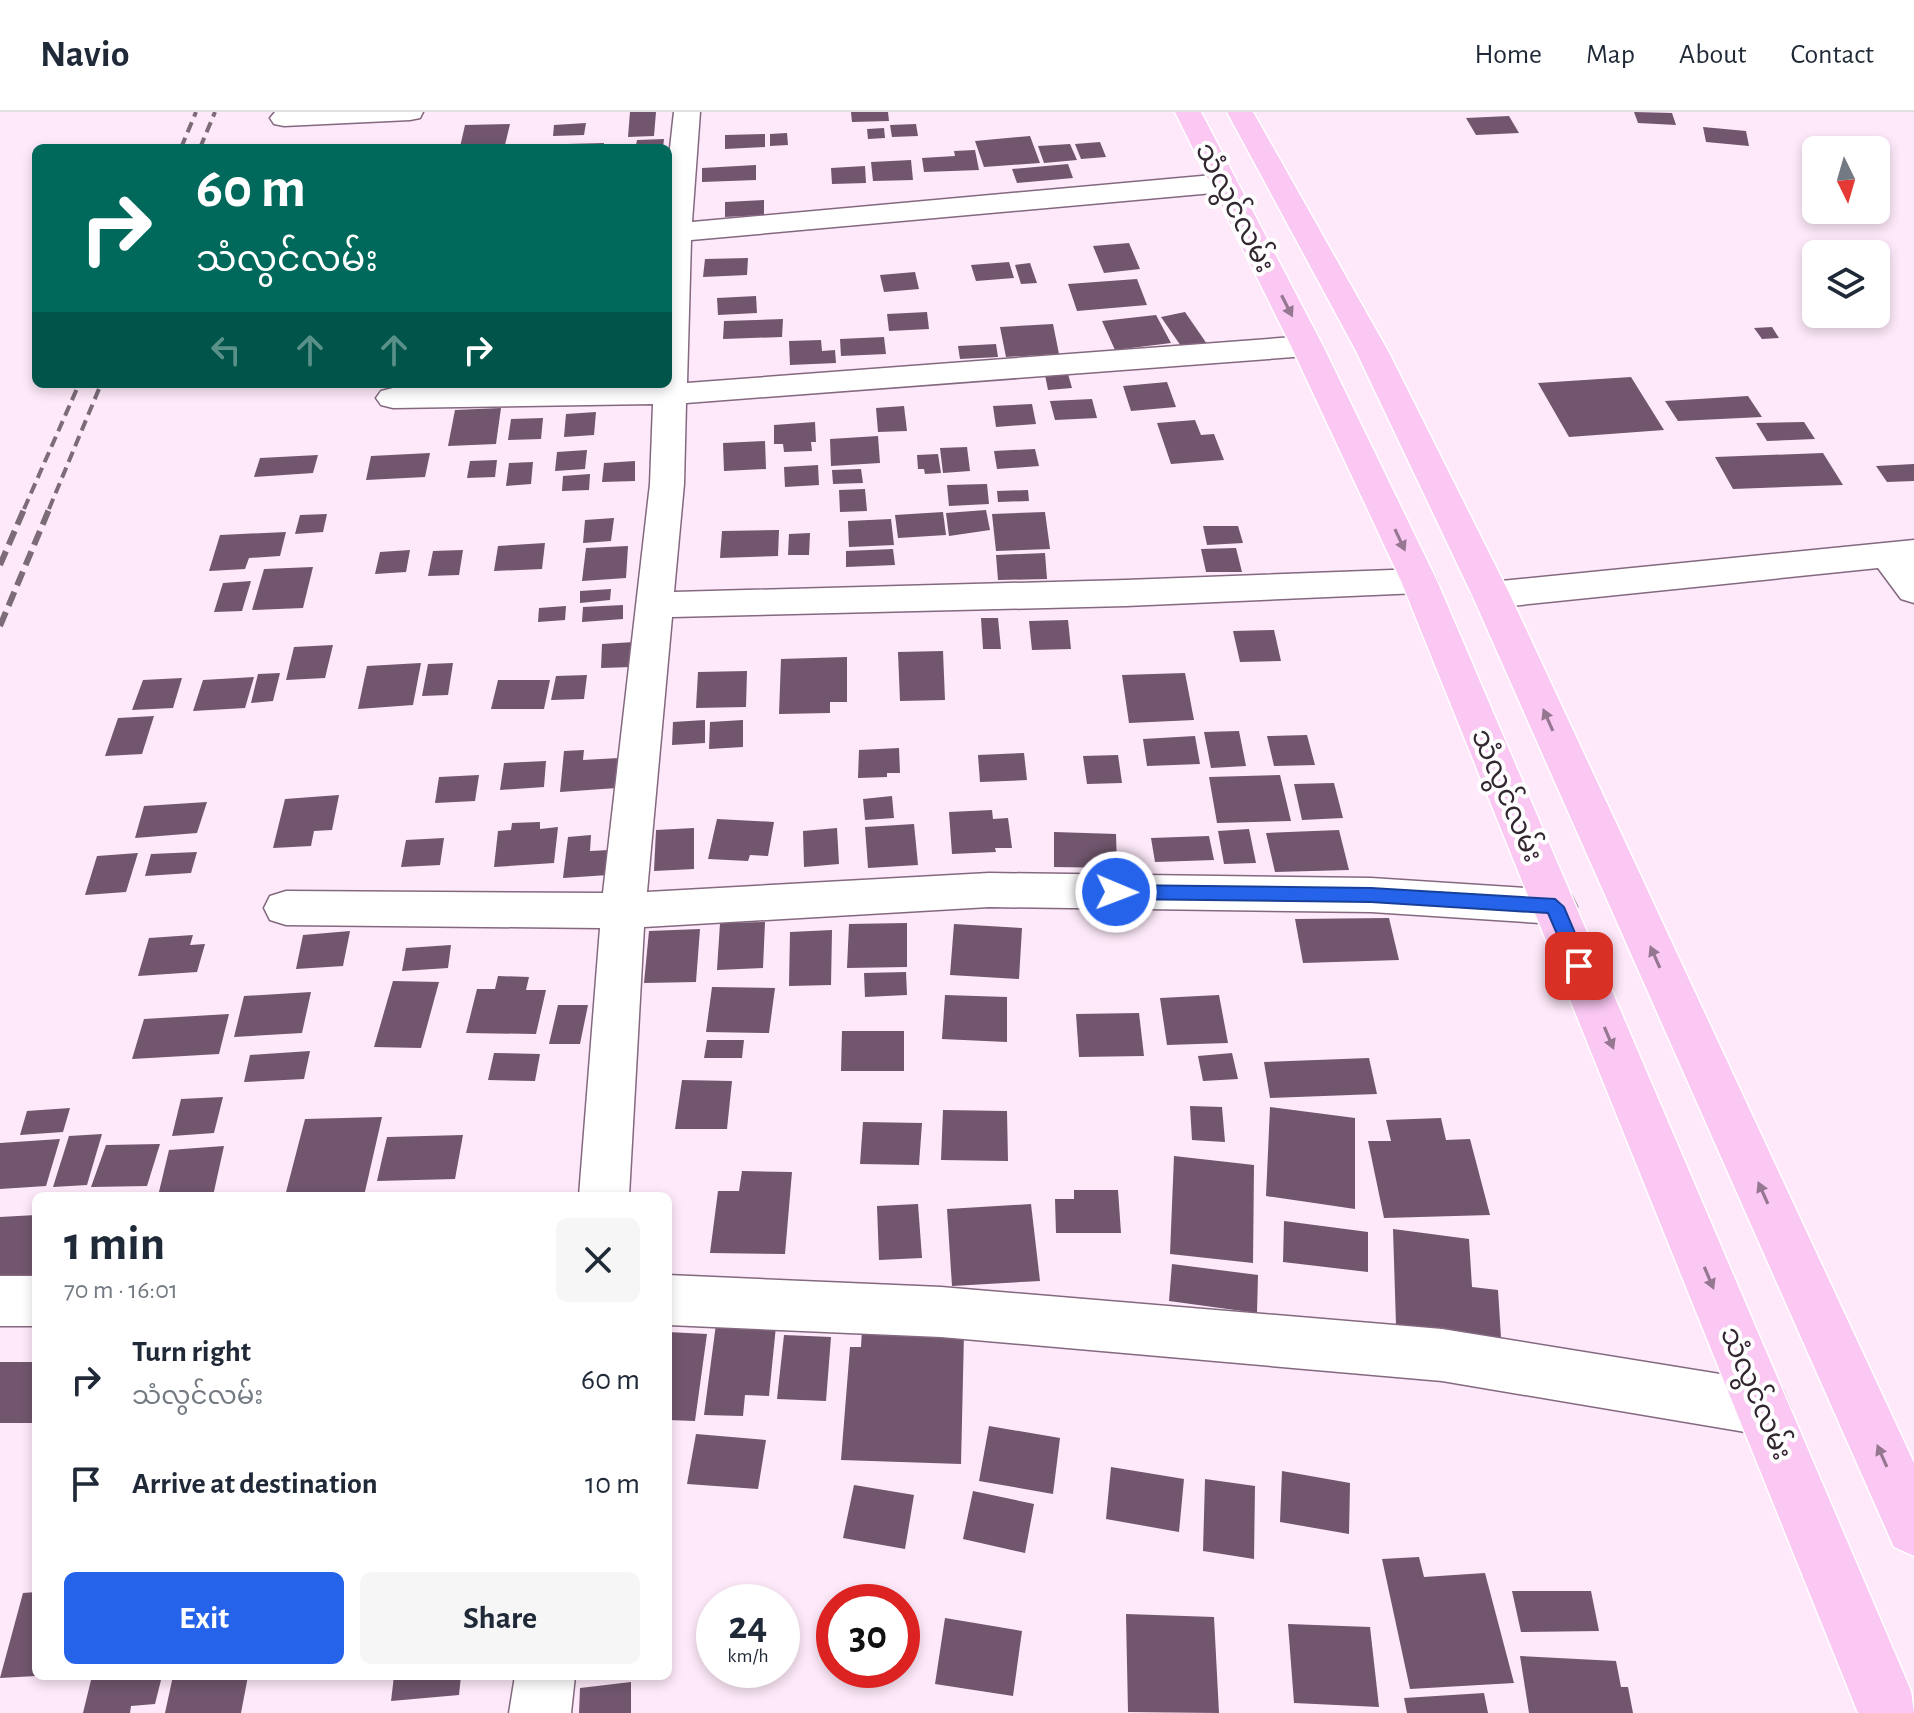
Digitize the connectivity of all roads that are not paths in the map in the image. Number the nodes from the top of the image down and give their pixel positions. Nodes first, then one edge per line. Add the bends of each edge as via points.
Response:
1 (410, 112) edge
2 (687, 112) edge
3 (1188, 112) edge
4 (1240, 112) edge
5 (284, 118) dead end
6 (1224, 183) junction
7 (672, 232) edge
8 (1307, 346) junction
9 (670, 388) edge
10 (670, 394) junction
11 (393, 398) dead end
12 (1900, 553) edge
13 (1419, 581) junction
14 (1914, 590) edge
15 (1491, 595) junction
16 (655, 605) junction
17 (1555, 907) junction
18 (286, 908) dead end
19 (623, 911) junction
20 (604, 1192) edge
21 (672, 1300) edge
22 (0, 1301) edge
23 (32, 1301) edge
24 (1763, 1408) junction
25 (1914, 1527) edge
26 (544, 1680) edge
27 (540, 1713) edge
28 (1889, 1713) edge

1 - 5 street
2 - 7 street
3 - 6 main road, သံလွင်လမ်း
4 - 15 main road, သံလွင်လမ်း via 1372,351
6 - 7 street
6 -> 8 main road, သံလွင်လမ်း
8 - 10 street
8 -> 13 main road, သံလွင်လမ်း
9 - 10 street
10 - 11 street
10 - 16 street
12 - 14 street
12 - 15 street
13 - 16 street
13 - 17 main road, သံလွင်လမ်း
25 -> 15 main road, သံလွင်လမ်း
16 - 19 street
17 - 19 street via 1371,895 989,890
17 -> 24 main road, သံလွင်လမ်း
18 - 19 street
19 - 20 street
21 - 24 street via 941,1312 1442,1355
22 - 23 street
24 - 28 main road, သံလွင်လမ်း
26 - 27 street

